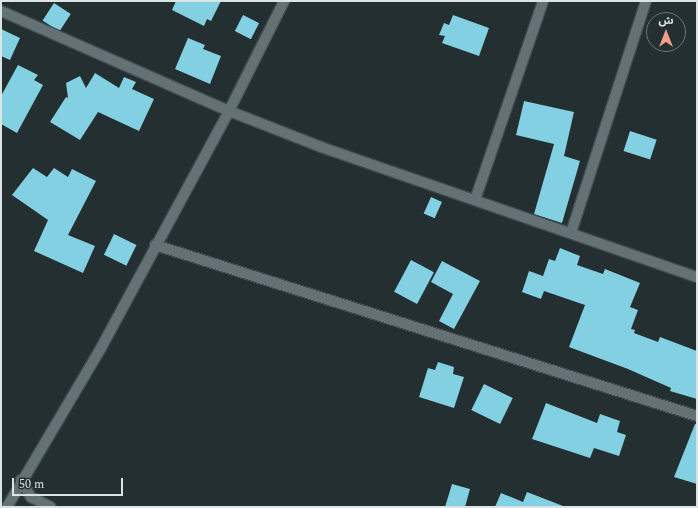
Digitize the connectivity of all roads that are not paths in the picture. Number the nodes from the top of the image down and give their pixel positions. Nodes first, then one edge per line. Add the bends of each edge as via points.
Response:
1 (284, 1) edge
2 (543, 1) edge
3 (646, 1) edge
4 (1, 11) edge
5 (229, 111) junction
6 (475, 200) junction
7 (571, 233) junction
8 (155, 244) junction
9 (697, 278) edge
10 (697, 416) edge
11 (21, 480) junction
12 (7, 507) edge
13 (51, 507) edge

1 - 5 street
2 - 6 street
3 - 7 street
4 - 5 street
5 - 6 street via 321,147
5 - 8 street
6 - 7 street
7 - 9 street
8 - 10 street
8 - 11 street via 102,348
11 - 12 street
11 - 13 street via 30,497

